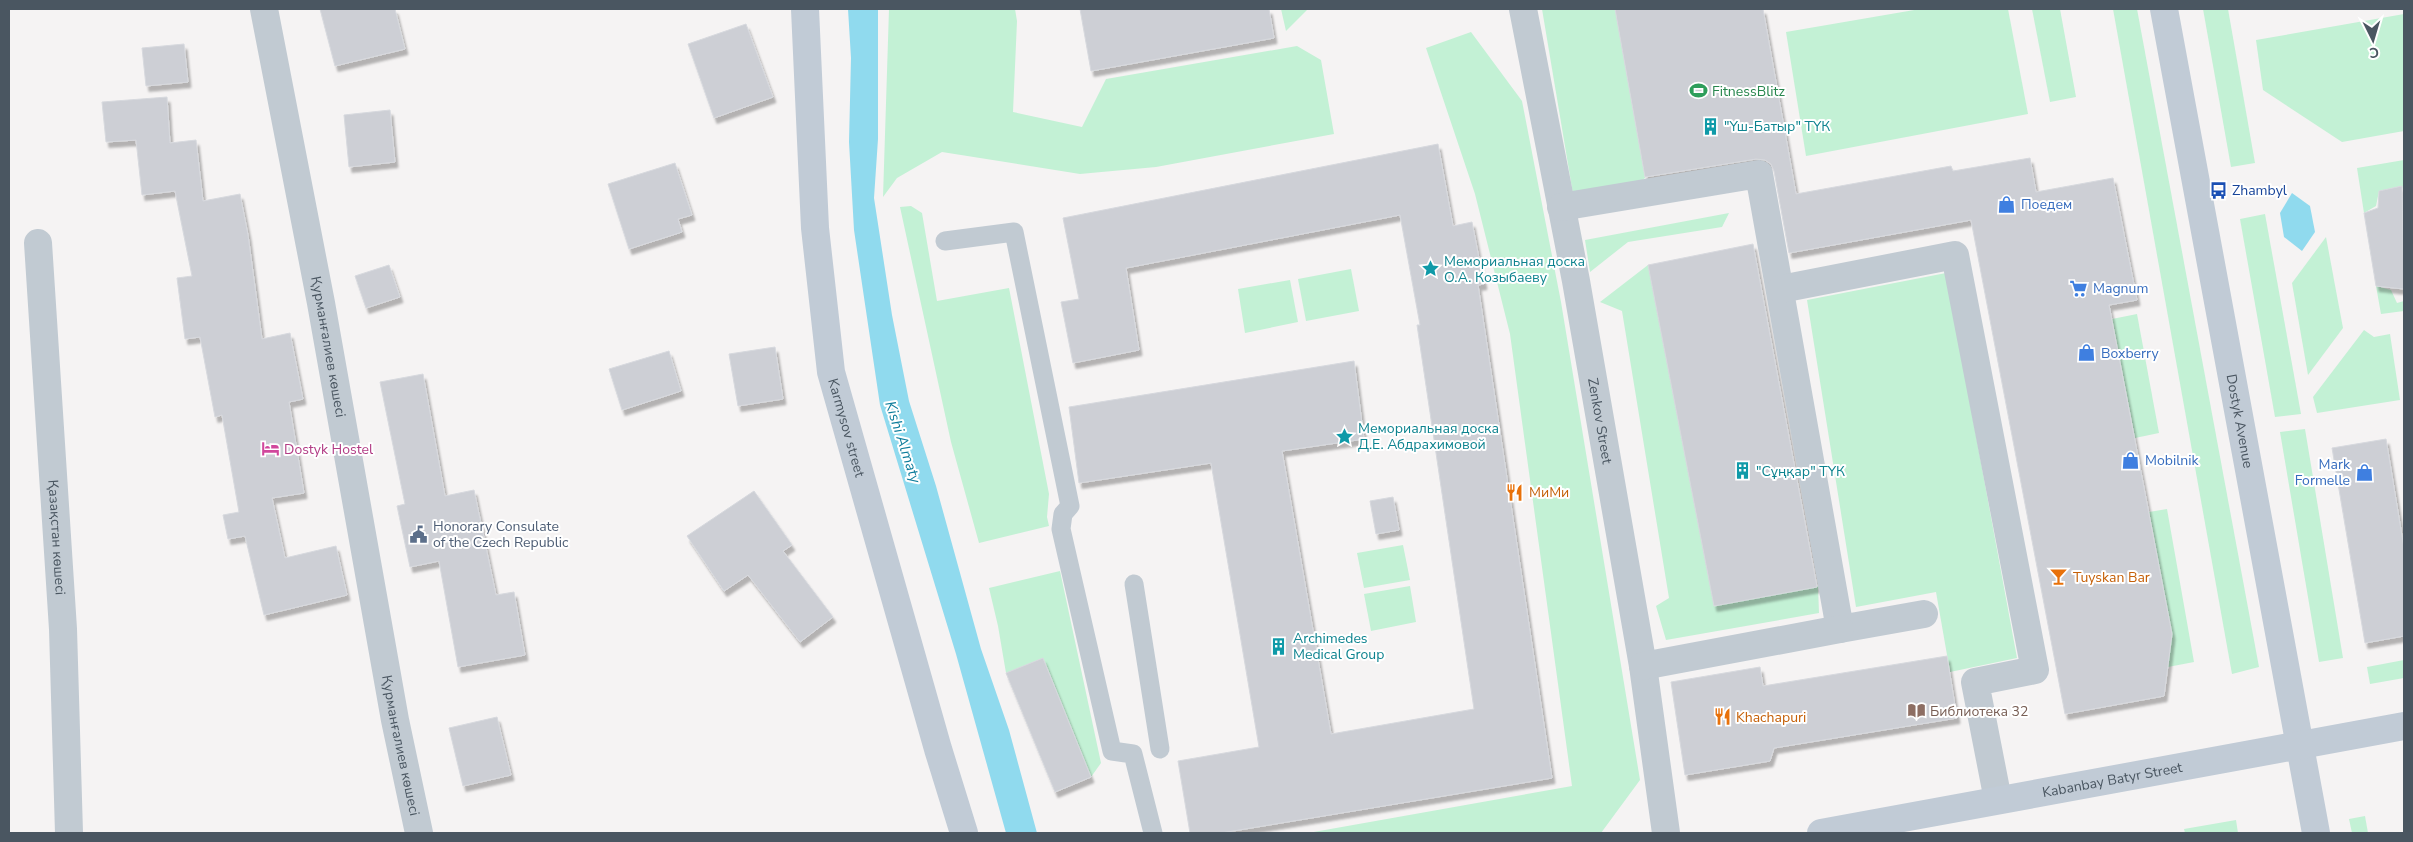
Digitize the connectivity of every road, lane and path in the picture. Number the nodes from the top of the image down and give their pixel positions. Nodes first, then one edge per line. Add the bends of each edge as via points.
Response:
1 (264, 9) edge
2 (805, 9) edge
3 (1523, 9) edge
4 (2164, 9) edge
5 (1561, 207) junction
6 (945, 241) dead end
7 (38, 243) dead end
8 (1781, 289) junction
9 (1134, 584) dead end
10 (1924, 614) dead end
11 (1840, 629) junction
12 (1643, 666) junction
13 (2404, 726) edge
14 (2300, 745) junction
15 (1160, 749) dead end
16 (1998, 800) junction
17 (69, 833) edge
18 (419, 833) edge
19 (964, 833) edge
20 (1153, 833) edge
21 (1666, 833) edge
22 (1821, 833) edge
23 (2316, 833) edge

1 - 18 street, Қурманғалиев көшесі via 321,303 395,720
2 - 19 street, Karmysov street via 814,228 831,372
3 - 5 street, Zenkov Street
4 - 14 street, Dostyk Avenue
5 - 8 street via 1760,174
5 - 12 street, Zenkov Street
6 - 20 lane via 1014,232 1070,506 1063,514 1061,529 1112,752 1133,754
7 - 17 street, Қазақстан көшесі via 63,629
8 - 11 street
8 - 16 street via 1955,255 2035,670 1975,682
9 - 15 lane
10 - 11 street
11 - 12 street
12 - 21 street, Zenkov Street
13 - 14 street, Kabanbay Batyr Street
14 - 16 street, Kabanbay Batyr Street
14 - 23 street, Dostyk Avenue
16 - 22 street, Kabanbay Batyr Street

